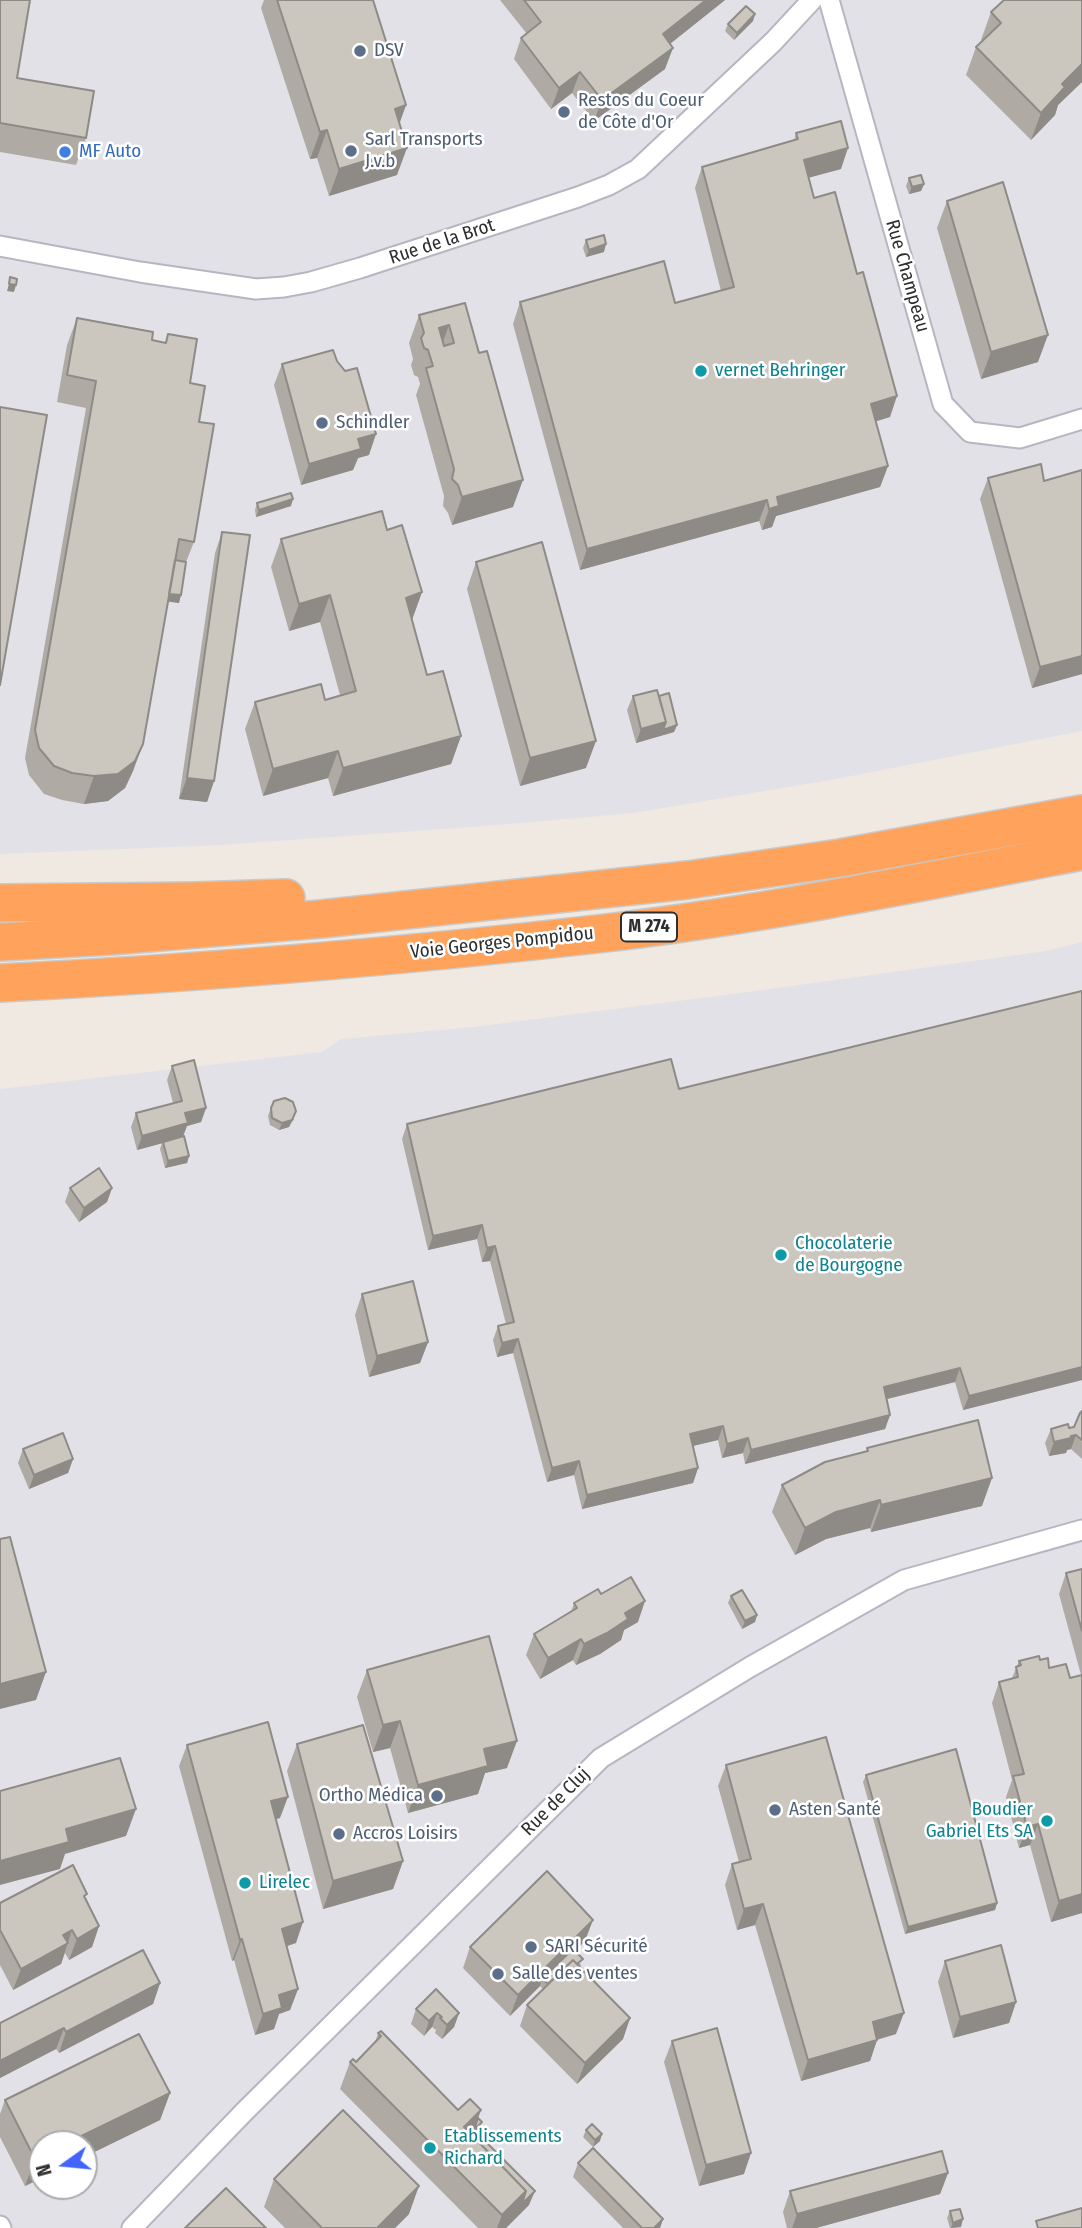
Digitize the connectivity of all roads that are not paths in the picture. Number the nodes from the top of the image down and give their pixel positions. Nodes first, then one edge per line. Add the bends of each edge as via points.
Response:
1 (812, 0) edge
2 (830, 0) edge
3 (0, 246) edge
4 (1082, 419) edge
5 (1082, 814) edge
6 (1082, 851) edge
7 (531, 897) junction
8 (0, 903) edge
9 (0, 942) edge
10 (212, 971) junction
11 (0, 983) edge
12 (0, 1002) edge
13 (1082, 1530) edge
14 (132, 2228) edge

1 - 3 street, Rue de la Brot via 638,169 609,186 360,268 311,282 256,289
2 - 4 street, Rue Champeau via 943,404 970,432 1020,438
5 - 7 highway, M 274 via 840,858
6 - 10 highway, Voie Georges Pompidou / M 274 via 781,907 608,933
7 - 8 highway via 454,889 193,901
7 - 9 highway, M 274 via 321,919
10 - 11 highway, Voie Georges Pompidou / M 274
10 - 12 highway via 82,995
13 - 14 street, Rue de Cluj via 904,1580 601,1758

